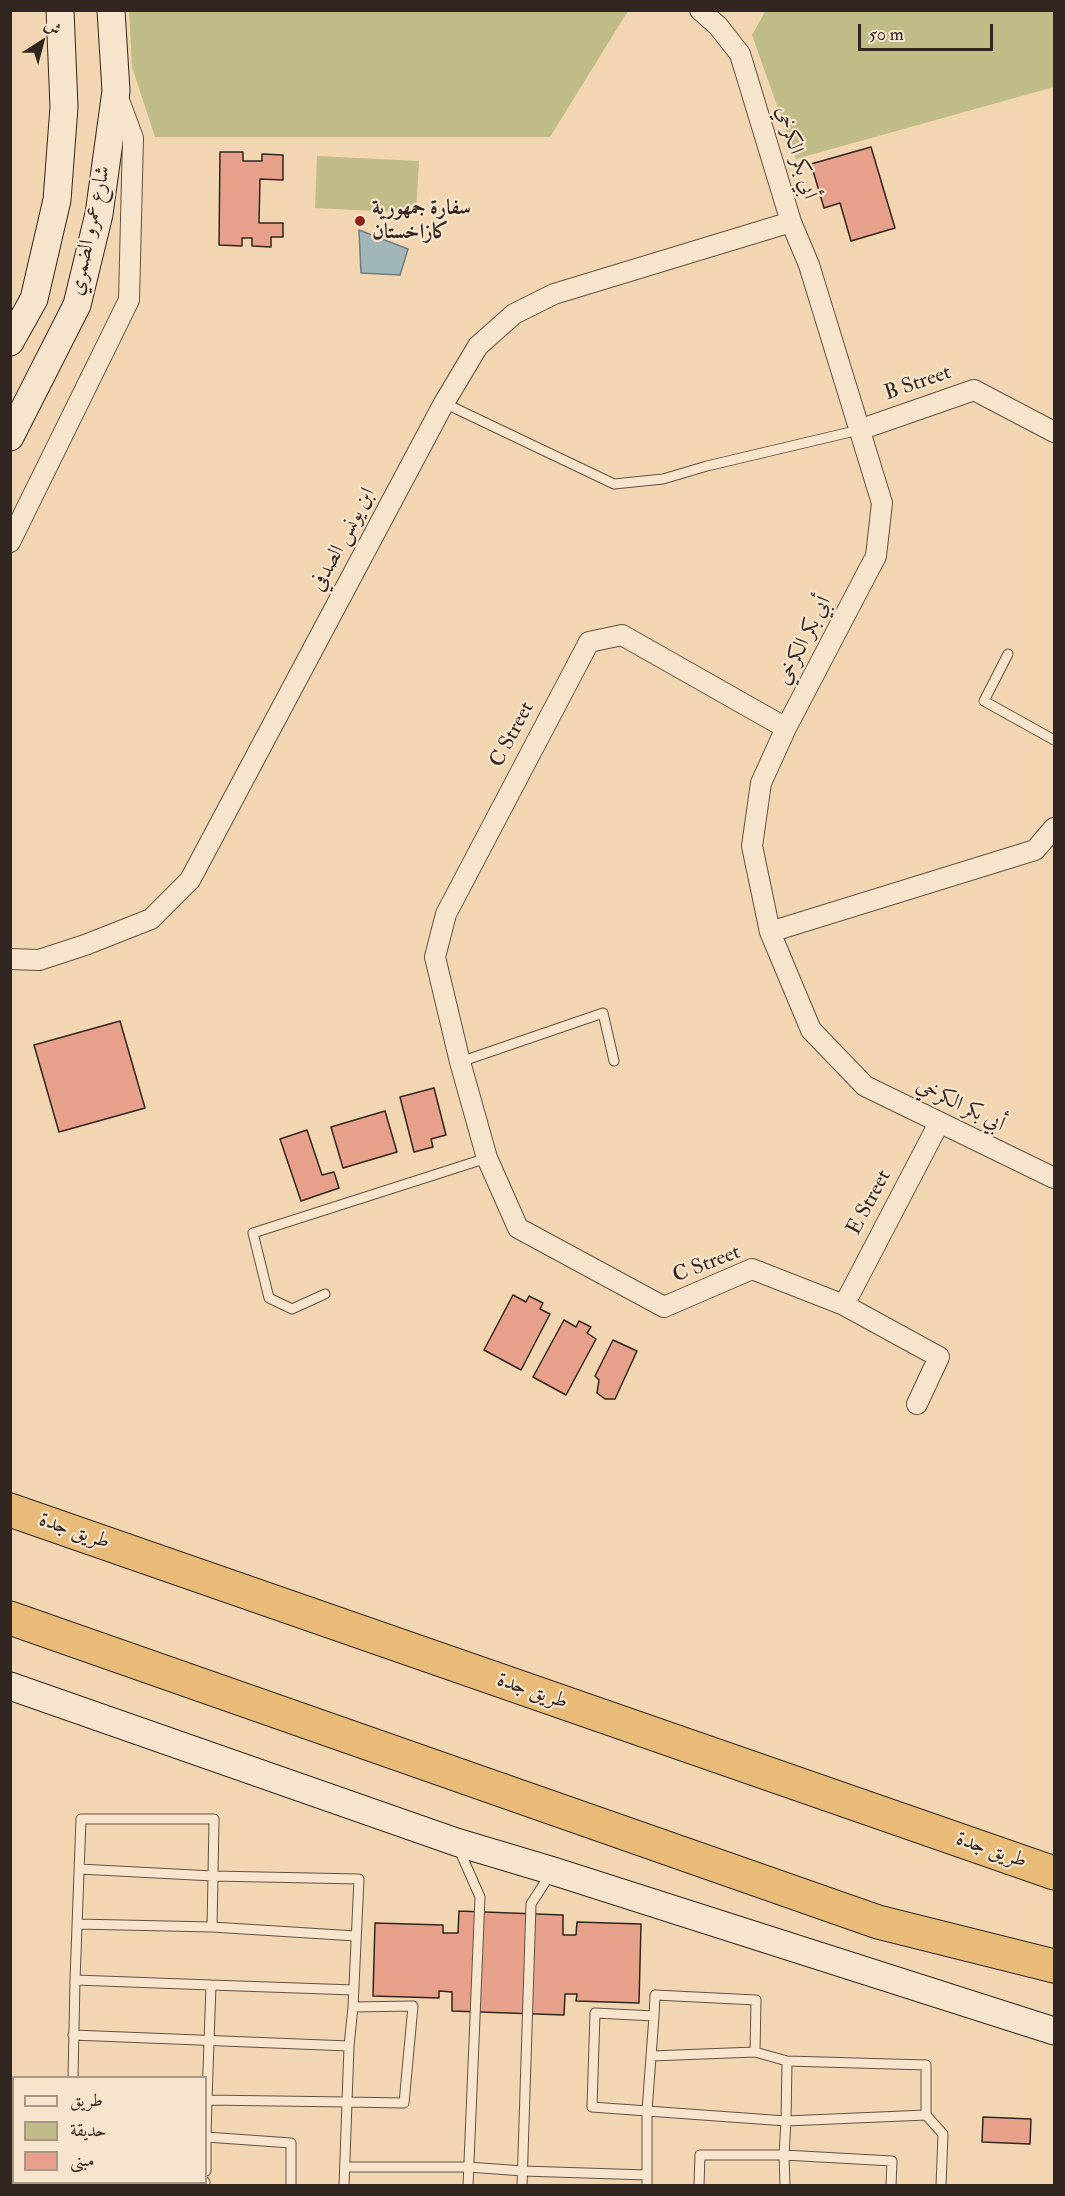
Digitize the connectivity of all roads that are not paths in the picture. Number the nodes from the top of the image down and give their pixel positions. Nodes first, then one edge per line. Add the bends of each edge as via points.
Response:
1 (60, 10) edge
2 (111, 10) edge
3 (700, 10) edge
4 (116, 91) junction
5 (791, 222) junction
6 (10, 342) edge
7 (444, 403) junction
8 (859, 430) junction
9 (1054, 432) edge
10 (10, 437) edge
11 (10, 542) edge
12 (1008, 654) dead end
13 (786, 728) junction
14 (1054, 740) edge
15 (1054, 828) edge
16 (770, 932) junction
17 (10, 959) edge
18 (614, 1061) dead end
19 (460, 1062) junction
20 (939, 1122) junction
21 (487, 1158) junction
22 (1054, 1178) edge
23 (325, 1294) dead end
24 (844, 1305) junction
25 (917, 1404) dead end
26 (10, 1510) edge
27 (10, 1618) edge
28 (10, 1686) edge
29 (456, 1842) junction
30 (79, 1869) junction
31 (553, 1871) junction
32 (1054, 1873) edge
33 (213, 1875) junction
34 (77, 1924) junction
35 (212, 1927) junction
36 (357, 1936) junction
37 (1054, 1966) edge
38 (75, 1980) junction
39 (211, 1985) junction
40 (354, 1990) junction
41 (353, 2007) junction
42 (654, 2016) junction
43 (1054, 2031) edge
44 (74, 2035) junction
45 (209, 2042) junction
46 (349, 2046) junction
47 (755, 2052) junction
48 (651, 2056) junction
49 (787, 2061) junction
50 (73, 2076) edge
51 (207, 2081) edge
52 (207, 2100) edge
53 (347, 2102) junction
54 (647, 2111) junction
55 (926, 2115) junction
56 (786, 2121) junction
57 (207, 2137) edge
58 (784, 2156) junction
59 (345, 2167) junction
60 (468, 2167) junction
61 (523, 2171) junction
62 (647, 2175) junction
63 (291, 2186) edge
64 (344, 2186) edge
65 (468, 2186) edge
66 (522, 2186) edge
67 (647, 2186) edge
68 (699, 2186) edge
69 (785, 2186) edge
70 (891, 2186) edge
71 (941, 2186) edge

1 - 6 street, شارع عمرو الضمري via 64,107 57,200 34,299
2 - 4 street, شارع عمرو الضمري
3 - 5 street, أبي بكر الكرخي via 740,54
4 - 10 street, شارع عمرو الضمري via 99,214 77,305
4 - 11 street via 133,138 129,300
5 - 7 street, ابن يونس الصدفي via 554,294 514,314 478,346
5 - 8 street, أبي بكر الكرخي via 809,265
7 - 8 lane via 614,484 663,479
7 - 17 street, ابن يونس الصدفي via 190,880 151,919 39,960
8 - 9 street, B Street via 974,390
8 - 13 street, أبي بكر الكرخي via 882,503 876,556
12 - 14 lane via 984,701
13 - 16 street, أبي بكر الكرخي via 761,783 752,846
13 - 19 street, C Street via 622,634 589,642 446,914 435,957
15 - 16 street via 1035,850
16 - 20 street, أبي بكر الكرخي via 811,1030 865,1086
18 - 19 lane via 603,1013
19 - 21 street, C Street
20 - 22 street, أبي بكر الكرخي
20 - 24 street, E Street
21 - 23 lane via 253,1233 269,1298 292,1309
21 - 24 street, C Street via 518,1228 664,1307 752,1269
24 - 25 street, C Street via 939,1357
26 - 32 highway, طريق جدة
27 - 37 highway via 878,1922
28 - 29 street
29 - 31 street
29 - 60 lane via 480,1897
30 - 33 lane
30 - 33 lane via 81,1819 214,1819
30 - 34 lane
31 - 43 street
31 - 61 lane via 531,1904
33 - 35 lane
33 - 36 lane via 359,1879
34 - 35 lane
34 - 38 lane
35 - 36 lane
36 - 40 lane
38 - 39 lane
38 - 44 lane
39 - 40 lane
39 - 45 lane
40 - 41 lane
41 - 46 lane
41 - 53 lane via 413,2006 404,2103
42 - 47 lane via 655,1995 756,2000
42 - 48 lane
42 - 54 lane via 595,2013 592,2106
44 - 45 lane
44 - 50 lane
45 - 46 lane
45 - 51 lane
46 - 53 lane
47 - 48 lane
47 - 49 lane
48 - 54 lane
49 - 55 lane via 926,2065
49 - 56 lane
52 - 53 lane
53 - 59 lane
54 - 56 lane
54 - 62 lane
55 - 56 lane
55 - 71 lane via 943,2134
56 - 58 lane
57 - 63 lane via 291,2143
58 - 68 lane via 700,2156
58 - 69 lane
58 - 70 lane via 892,2161
59 - 60 lane
59 - 64 lane
60 - 61 lane
60 - 65 lane
61 - 62 lane
61 - 66 lane
62 - 67 lane

